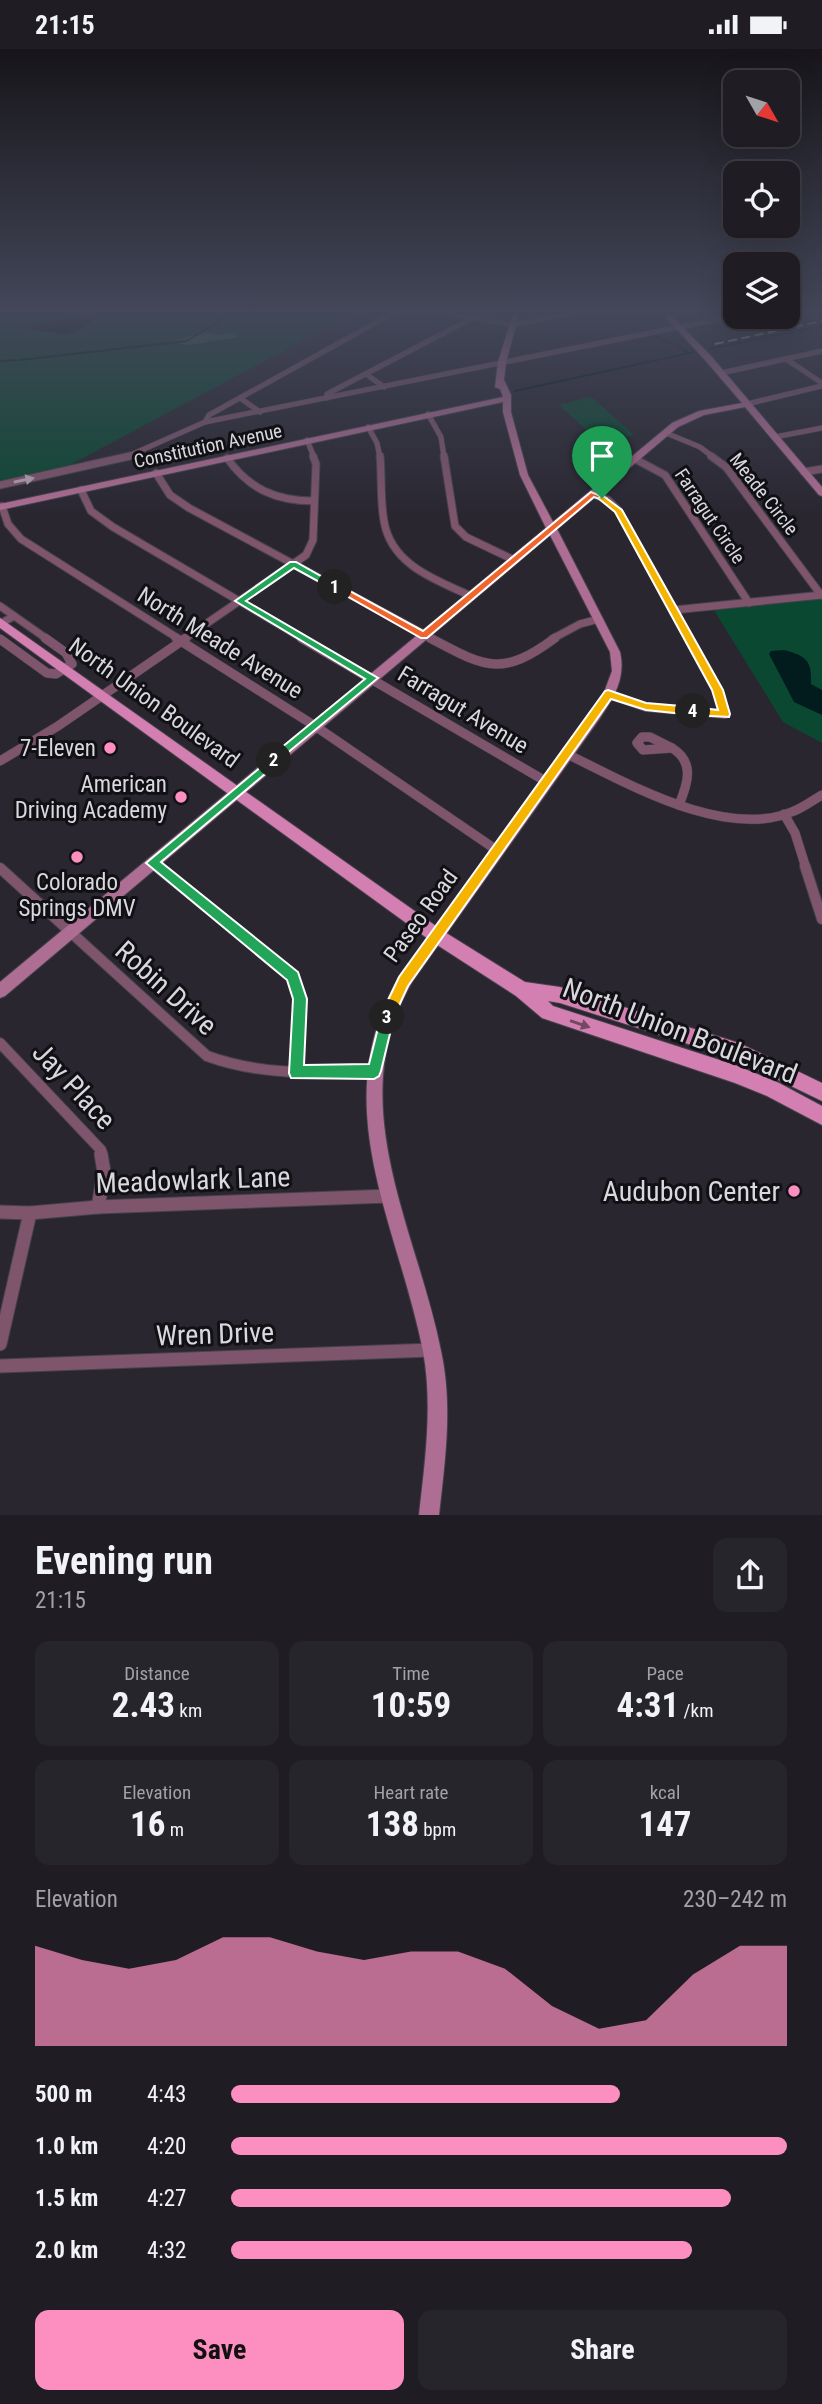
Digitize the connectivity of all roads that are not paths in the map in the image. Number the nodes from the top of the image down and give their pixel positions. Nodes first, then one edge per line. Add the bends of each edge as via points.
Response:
1 (274, 379) edge
2 (355, 379) edge
3 (373, 379) edge
4 (420, 379) edge
5 (500, 379) edge
6 (726, 379) edge
7 (500, 385) junction
8 (822, 385) edge
9 (384, 387) junction
10 (240, 398) junction
11 (327, 398) junction
12 (506, 402) junction
13 (480, 403) junction
14 (747, 404) junction
15 (260, 412) junction
16 (428, 414) junction
17 (205, 422) junction
18 (369, 427) junction
19 (822, 428) edge
20 (666, 433) junction
21 (775, 437) junction
22 (307, 440) junction
23 (227, 458) junction
24 (635, 459) junction
25 (822, 469) edge
26 (804, 472) junction
27 (156, 473) junction
28 (0, 485) edge
29 (81, 490) junction
30 (822, 493) edge
31 (593, 494) junction
32 (314, 501) junction
33 (1, 507) edge
34 (552, 528) junction
35 (514, 560) junction
36 (293, 564) junction
37 (822, 595) edge
38 (471, 596) junction
39 (239, 601) junction
40 (749, 603) junction
41 (0, 606) edge
42 (674, 610) junction
43 (14, 616) junction
44 (599, 619) junction
45 (0, 623) edge
46 (424, 635) junction
47 (0, 639) edge
48 (181, 641) junction
49 (65, 670) junction
50 (372, 678) junction
51 (608, 694) junction
52 (102, 695) junction
53 (315, 726) junction
54 (672, 748) dead end
55 (567, 754) junction
56 (0, 761) edge
57 (547, 782) junction
58 (236, 792) junction
59 (822, 795) edge
60 (679, 805) junction
61 (784, 814) junction
62 (498, 851) junction
63 (152, 863) junction
64 (0, 868) edge
65 (822, 919) edge
66 (69, 933) junction
67 (437, 936) junction
68 (522, 990) junction
69 (0, 991) edge
70 (0, 1043) edge
71 (374, 1071) junction
72 (296, 1073) junction
73 (822, 1092) edge
74 (822, 1117) edge
75 (389, 1196) junction
76 (98, 1207) junction
77 (0, 1212) edge
78 (30, 1213) junction
79 (0, 1344) edge
80 (432, 1350) junction
81 (0, 1366) edge
82 (429, 1515) edge

1 - 10 street
2 - 11 street
3 - 9 street
4 - 9 street
5 - 7 street
6 - 14 street
7 - 12 street, Paseo Road
7 - 13 street via 499,395
8 - 14 street
9 - 11 street
10 - 15 street
10 - 17 street via 209,415
11 - 15 street
12 - 13 street
12 - 34 street, Paseo Road via 523,472
13 - 16 main road, Constitution Avenue
14 - 20 street via 695,415
14 - 21 street
15 - 17 street
16 - 18 main road, Constitution Avenue
16 - 35 street via 441,436 455,526 466,537
28 -> 17 street via 122,459
18 - 22 main road, Constitution Avenue
18 - 38 street via 380,446 384,524 390,542 416,568
19 - 21 street
20 - 24 street
20 - 37 street, Meade Circle via 708,452 726,467
21 - 26 street
22 - 23 main road, Constitution Avenue
22 - 32 street via 316,459
23 - 27 main road, Constitution Avenue
23 - 32 street via 239,475 264,493 286,501
24 - 31 street
24 - 40 street, Farragut Circle via 665,475
25 - 26 street
26 - 30 street
27 - 29 main road, Constitution Avenue
27 - 36 street via 182,504
29 - 33 main road, Constitution Avenue
29 - 39 street, Farragut Avenue via 88,506 104,521
31 - 34 street
31 - 42 street via 618,510
32 - 36 street via 312,545
33 - 48 street, North Meade Avenue via 21,539
34 - 35 street
34 - 44 street, Paseo Road
35 - 38 street
36 - 39 street
36 - 46 street
37 - 40 street
38 - 46 street
39 - 48 street
39 - 50 street, Farragut Avenue
40 - 42 street
41 - 43 street
42 - 51 street via 725,714 646,706
43 - 45 street
43 - 49 street via 70,656 72,664
44 - 46 street via 571,625 535,655 505,664 473,661
44 - 51 street, Paseo Road via 618,665
45 - 49 main road, North Union Boulevard
46 - 50 street
47 - 49 street via 47,673
48 - 52 street
48 - 53 street, North Meade Avenue
49 - 52 main road, North Union Boulevard
50 - 53 street
50 - 57 street, Farragut Avenue
51 - 55 street, Paseo Road
52 - 56 street
52 - 58 main road, North Union Boulevard
53 - 58 street
53 - 62 street, North Meade Avenue
54 - 60 street via 690,773
55 - 57 street, Paseo Road
55 - 60 street
57 - 62 street, Paseo Road
58 - 63 street
58 - 67 main road, North Union Boulevard
59 - 61 street via 806,807
60 - 61 street via 724,817
61 - 65 street via 795,833
62 - 67 street, Paseo Road
63 - 66 street
63 - 72 street via 293,977 300,999
64 - 66 street, Robin Drive
66 - 69 street
66 - 72 street, Robin Drive via 207,1056 256,1072
67 - 68 main road, North Union Boulevard
67 - 71 street, Paseo Road via 394,1000
68 - 73 main road, North Union Boulevard via 560,995 692,1036 739,1052
68 -> 74 main road, North Union Boulevard via 548,1012 735,1074
70 - 76 street, Jay Place via 101,1150 104,1173
71 - 72 street, Robin Drive
71 - 75 street, Paseo Road via 378,1150
75 - 76 street, Meadowlark Lane
75 - 80 street, Paseo Road
76 - 78 street, Meadowlark Lane
77 - 78 street, Meadowlark Lane
78 - 79 street
80 - 81 street, Wren Drive
80 - 82 street, Paseo Road via 439,1417

